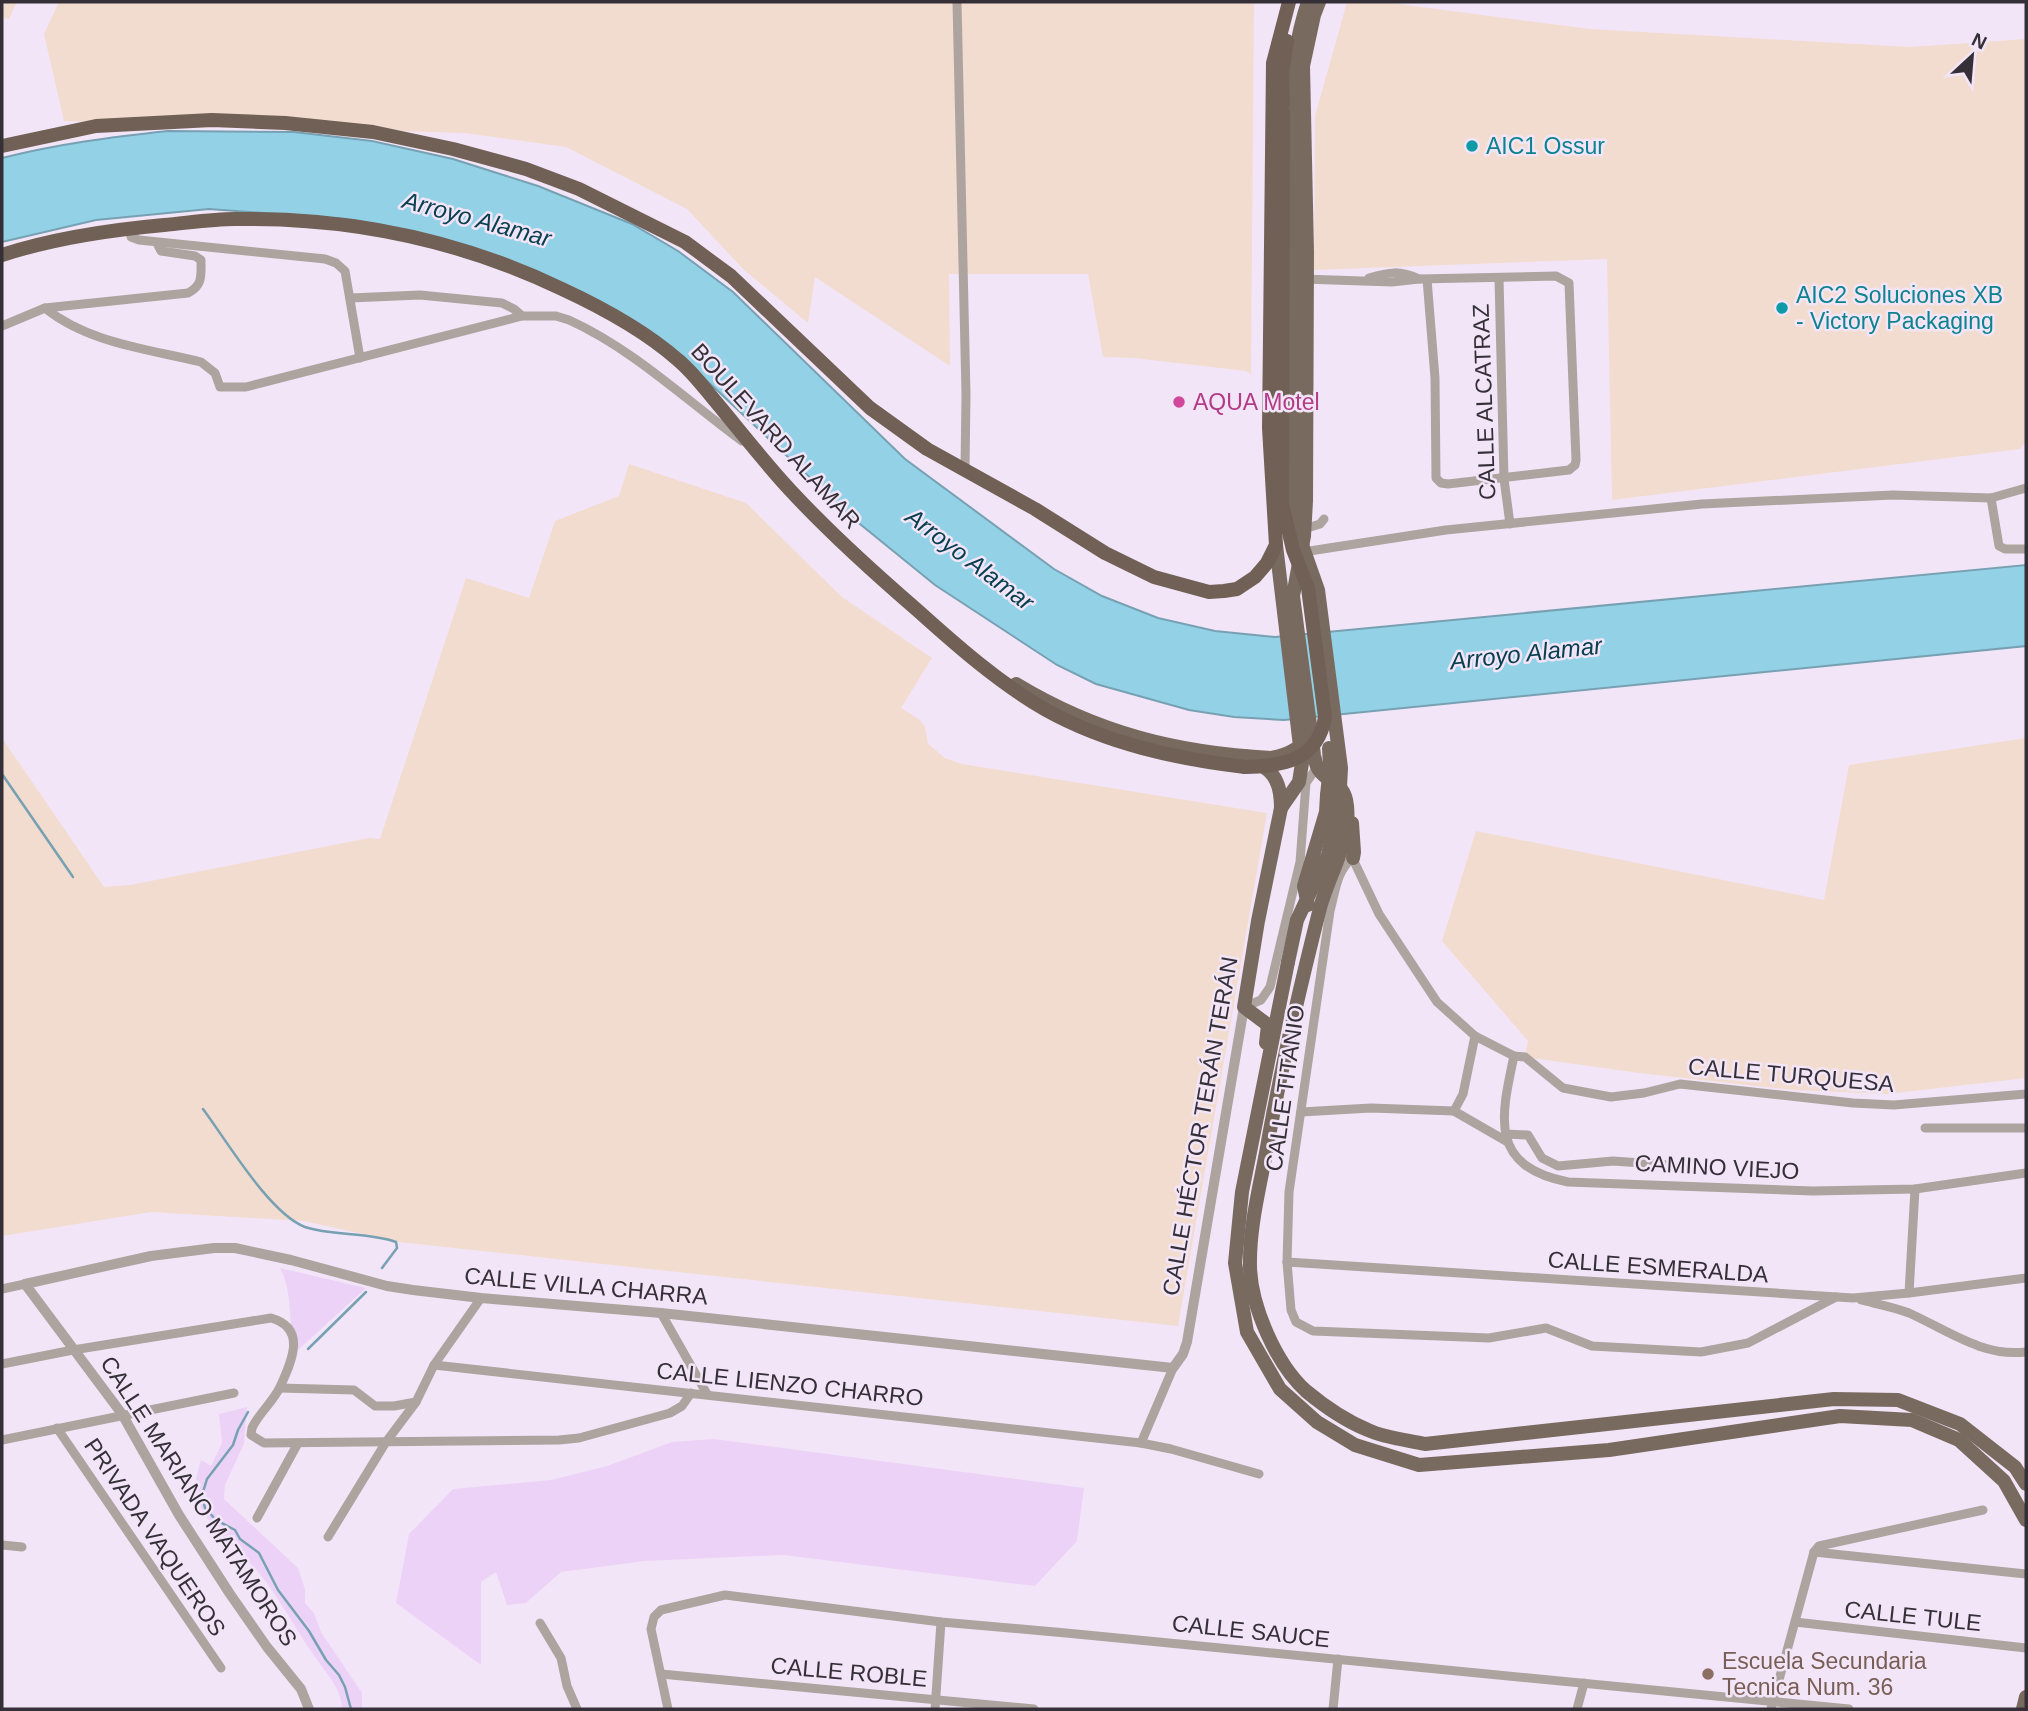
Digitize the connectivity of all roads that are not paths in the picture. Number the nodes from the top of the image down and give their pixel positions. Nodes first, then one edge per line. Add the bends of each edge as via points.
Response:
1 (957, 2) edge
2 (1289, 2) edge
3 (1299, 2) edge
4 (1308, 2) edge
5 (1319, 2) edge
6 (1287, 113) junction
7 (2, 146) edge
8 (130, 228) junction
9 (157, 243) junction
10 (2, 255) edge
11 (1499, 278) junction
12 (1271, 279) junction
13 (1307, 279) junction
14 (1423, 279) junction
15 (350, 298) junction
16 (45, 308) junction
17 (522, 316) junction
18 (2, 326) edge
19 (360, 358) junction
20 (757, 452) junction
21 (965, 469) junction
22 (1504, 479) junction
23 (2026, 488) edge
24 (1990, 498) junction
25 (1324, 519) dead end
26 (1510, 524) junction
27 (1304, 532) junction
28 (1276, 545) junction
29 (1323, 548) junction
30 (2026, 549) edge
31 (1301, 552) junction
32 (1290, 621) junction
33 (1325, 717) junction
34 (1306, 731) junction
35 (1301, 746) junction
36 (1245, 762) junction
37 (1317, 766) junction
38 (1300, 777) junction
39 (1281, 808) junction
40 (1344, 838) junction
41 (1353, 858) junction
42 (1307, 898) junction
43 (1314, 934) junction
44 (1244, 1007) junction
45 (1475, 1036) junction
46 (1514, 1056) junction
47 (2026, 1094) edge
48 (1261, 1102) junction
49 (1454, 1111) junction
50 (1301, 1112) junction
51 (1925, 1128) dead end
52 (2026, 1128) edge
53 (1505, 1137) junction
54 (1670, 1165) dead end
55 (2026, 1173) edge
56 (1915, 1189) junction
57 (1287, 1262) junction
58 (2026, 1278) edge
59 (25, 1284) junction
60 (2, 1289) edge
61 (1909, 1293) junction
62 (1836, 1297) junction
63 (481, 1298) junction
64 (1853, 1298) junction
65 (662, 1313) junction
66 (73, 1350) junction
67 (2026, 1352) edge
68 (2, 1364) edge
69 (434, 1365) junction
70 (1173, 1368) junction
71 (280, 1388) junction
72 (234, 1393) dead end
73 (691, 1393) junction
74 (707, 1394) junction
75 (416, 1402) junction
76 (122, 1414) junction
77 (57, 1428) junction
78 (2, 1440) edge
79 (386, 1442) junction
80 (298, 1443) junction
81 (1141, 1443) junction
82 (1259, 1474) dead end
83 (2026, 1484) edge
84 (1983, 1510) dead end
85 (257, 1518) dead end
86 (2026, 1520) edge
87 (328, 1536) dead end
88 (2, 1545) edge
89 (22, 1547) dead end
90 (1814, 1552) junction
91 (2026, 1574) edge
92 (941, 1622) junction
93 (1795, 1622) junction
94 (540, 1623) dead end
95 (2026, 1648) edge
96 (1338, 1659) junction
97 (221, 1668) dead end
98 (661, 1674) junction
99 (1584, 1683) junction
100 (2026, 1697) edge
101 (935, 1704) edge
102 (1772, 1705) edge
103 (309, 1709) edge
104 (577, 1709) edge
105 (668, 1709) edge
106 (1034, 1709) edge
107 (1333, 1709) edge
108 (1577, 1709) edge
109 (1849, 1709) edge
110 (2023, 1709) edge

1 - 21 street
2 - 12 highway via 1273,63
3 - 6 highway via 1282,73
4 - 6 main road
5 - 13 main road via 1303,66
6 - 33 highway, bridge via 1282,503 1308,588
6 - 42 main road, bridge via 1295,228 1293,506 1318,590 1341,768 1328,855
7 - 21 highway via 96,127 212,120 285,123 373,132 526,169 579,189 685,242 731,276 870,408 927,449
8 - 9 street via 131,237
8 - 10 highway, BOULEVARD ALAMAR
8 - 20 highway, BOULEVARD ALAMAR via 234,219 327,222 437,241 488,258 580,297 654,342 695,376
9 - 15 street via 325,259 345,271
9 - 16 street via 161,251 201,260 201,283 196,289
11 - 14 street
11 - 22 street, CALLE ALCATRAZ
11 - 22 street via 1556,276 1569,283 1575,465 1569,470
12 - 13 street
12 - 28 highway via 1269,428
13 - 14 street
13 - 27 main road
14 - 22 street via 1435,378 1436,478 1441,483
15 - 17 street via 420,295 502,303
15 - 19 street
16 - 18 street
16 - 19 street via 86,334 201,362 215,373 220,387 246,387
17 - 19 street
17 - 20 street via 556,316 581,325 666,380
20 - 36 highway, BOULEVARD ALAMAR via 843,545 1006,684 1090,731 1143,749 1188,760
21 - 28 highway via 1105,554 1187,587 1209,592 1237,589 1255,578
22 - 26 street, CALLE ALCATRAZ
23 - 24 street
24 - 26 street via 1894,495 1702,504
24 - 30 street via 1999,546
25 - 27 street
26 - 29 street
27 - 29 street
27 - 31 main road
28 - 32 main road
29 - 31 street
31 - 32 main road
32 - 34 main road
33 - 36 highway, BOULEVARD ALAMAR, bridge via 1315,743 1299,758 1272,767
33 - 42 main road, bridge via 1330,767 1326,812 1304,886
34 - 35 main road
34 - 37 main road
35 - 36 main road via 1272,758
35 - 38 main road
36 - 39 main road, CALLE HÉCTOR TERÁN TERÁN via 1263,765 1277,780
37 - 38 main road
37 - 40 main road via 1345,796
37 - 41 main road via 1334,773 1351,795
37 - 44 street via 1306,783 1300,862 1270,987 1261,1000
38 - 39 main road, CALLE HÉCTOR TERÁN TERÁN
39 - 44 main road, CALLE HÉCTOR TERÁN TERÁN
40 - 41 street, CALLE TURQUESA
40 - 43 main road
41 - 45 street, CALLE TURQUESA via 1379,914 1421,980 1437,1002
41 - 50 street, CALLE TITANIO via 1339,878 1330,911
42 - 43 main road
42 - 48 main road, bridge via 1297,920
43 - 83 main road via 1276,1099 1252,1232 1250,1269 1266,1332 1282,1361 1304,1389 1335,1413 1370,1432 1425,1444 1834,1399 1898,1400 1960,1424 2015,1467
44 - 48 main road via 1269,1028 1257,1089
44 - 70 street, CALLE HÉCTOR TERÁN TERÁN via 1187,1342
45 - 46 street, CALLE TURQUESA
45 - 49 street via 1463,1094
46 - 47 street, CALLE TURQUESA via 1525,1057 1563,1087 1611,1097 1679,1084 1894,1105
46 - 53 street
48 - 86 main road via 1237,1227 1236,1264 1247,1332 1280,1389 1317,1422 1355,1445 1419,1465 1609,1450 1840,1416 1912,1420 1959,1440 2004,1481
49 - 50 street via 1371,1108
49 - 53 street
50 - 57 street, CALLE TITANIO via 1289,1192
51 - 52 street
53 - 54 street via 1528,1135 1542,1158 1558,1166 1613,1161
53 - 56 street, CAMINO VIEJO via 1514,1156 1527,1167 1568,1182 1813,1191
55 - 56 street, CAMINO VIEJO
56 - 61 street
57 - 62 street, CALLE ESMERALDA
57 - 62 street, CALLE TITANIO via 1292,1316 1313,1331 1489,1338 1546,1328 1592,1346 1701,1352 1748,1343
58 - 61 street, CALLE ESMERALDA
59 - 60 street, CALLE VILLA CHARRA
59 - 63 street, CALLE VILLA CHARRA via 151,1256 235,1248 387,1286
59 - 66 street, CALLE MARIANO MATAMOROS
61 - 64 street, CALLE ESMERALDA
62 - 64 street, CALLE ESMERALDA
63 - 65 street, CALLE VILLA CHARRA
63 - 69 street
64 - 67 street via 1906,1311 1984,1349
65 - 70 street, CALLE VILLA CHARRA
65 - 74 street
66 - 68 street
66 - 71 street via 271,1318 284,1322 293,1333 294,1348
66 - 76 street, CALLE MARIANO MATAMOROS
69 - 73 street, CALLE LIENZO CHARRO
69 - 75 street
70 - 81 street, CALLE HÉCTOR TERÁN TERÁN
71 - 75 street via 354,1390 375,1406
71 - 80 street via 256,1420 251,1435 264,1443
72 - 76 street
73 - 74 street, CALLE LIENZO CHARRO
73 - 79 street via 670,1413 579,1438
74 - 81 street, CALLE LIENZO CHARRO
75 - 79 street
76 - 77 street
76 - 103 street, CALLE MARIANO MATAMOROS via 179,1515 267,1647 301,1689
77 - 78 street
77 - 97 street, PRIVADA VAQUEROS
79 - 80 street
79 - 87 street
80 - 85 street
81 - 82 street, CALLE LIENZO CHARRO
84 - 90 street via 1819,1546
88 - 89 street
90 - 91 street
90 - 93 street
92 - 96 street, CALLE SAUCE
92 - 98 street, CALLE SAUCE via 725,1595 661,1610 654,1616 651,1629
92 - 101 street
93 - 95 street, CALLE TULE
93 - 102 street
94 - 104 street via 561,1658
96 - 99 street, CALLE SAUCE
96 - 107 street
98 - 101 street, CALLE ROBLE
98 - 105 street
99 - 102 street, CALLE SAUCE
99 - 108 street
100 - 110 main road
101 - 106 street, CALLE ROBLE
102 - 109 street, CALLE SAUCE

